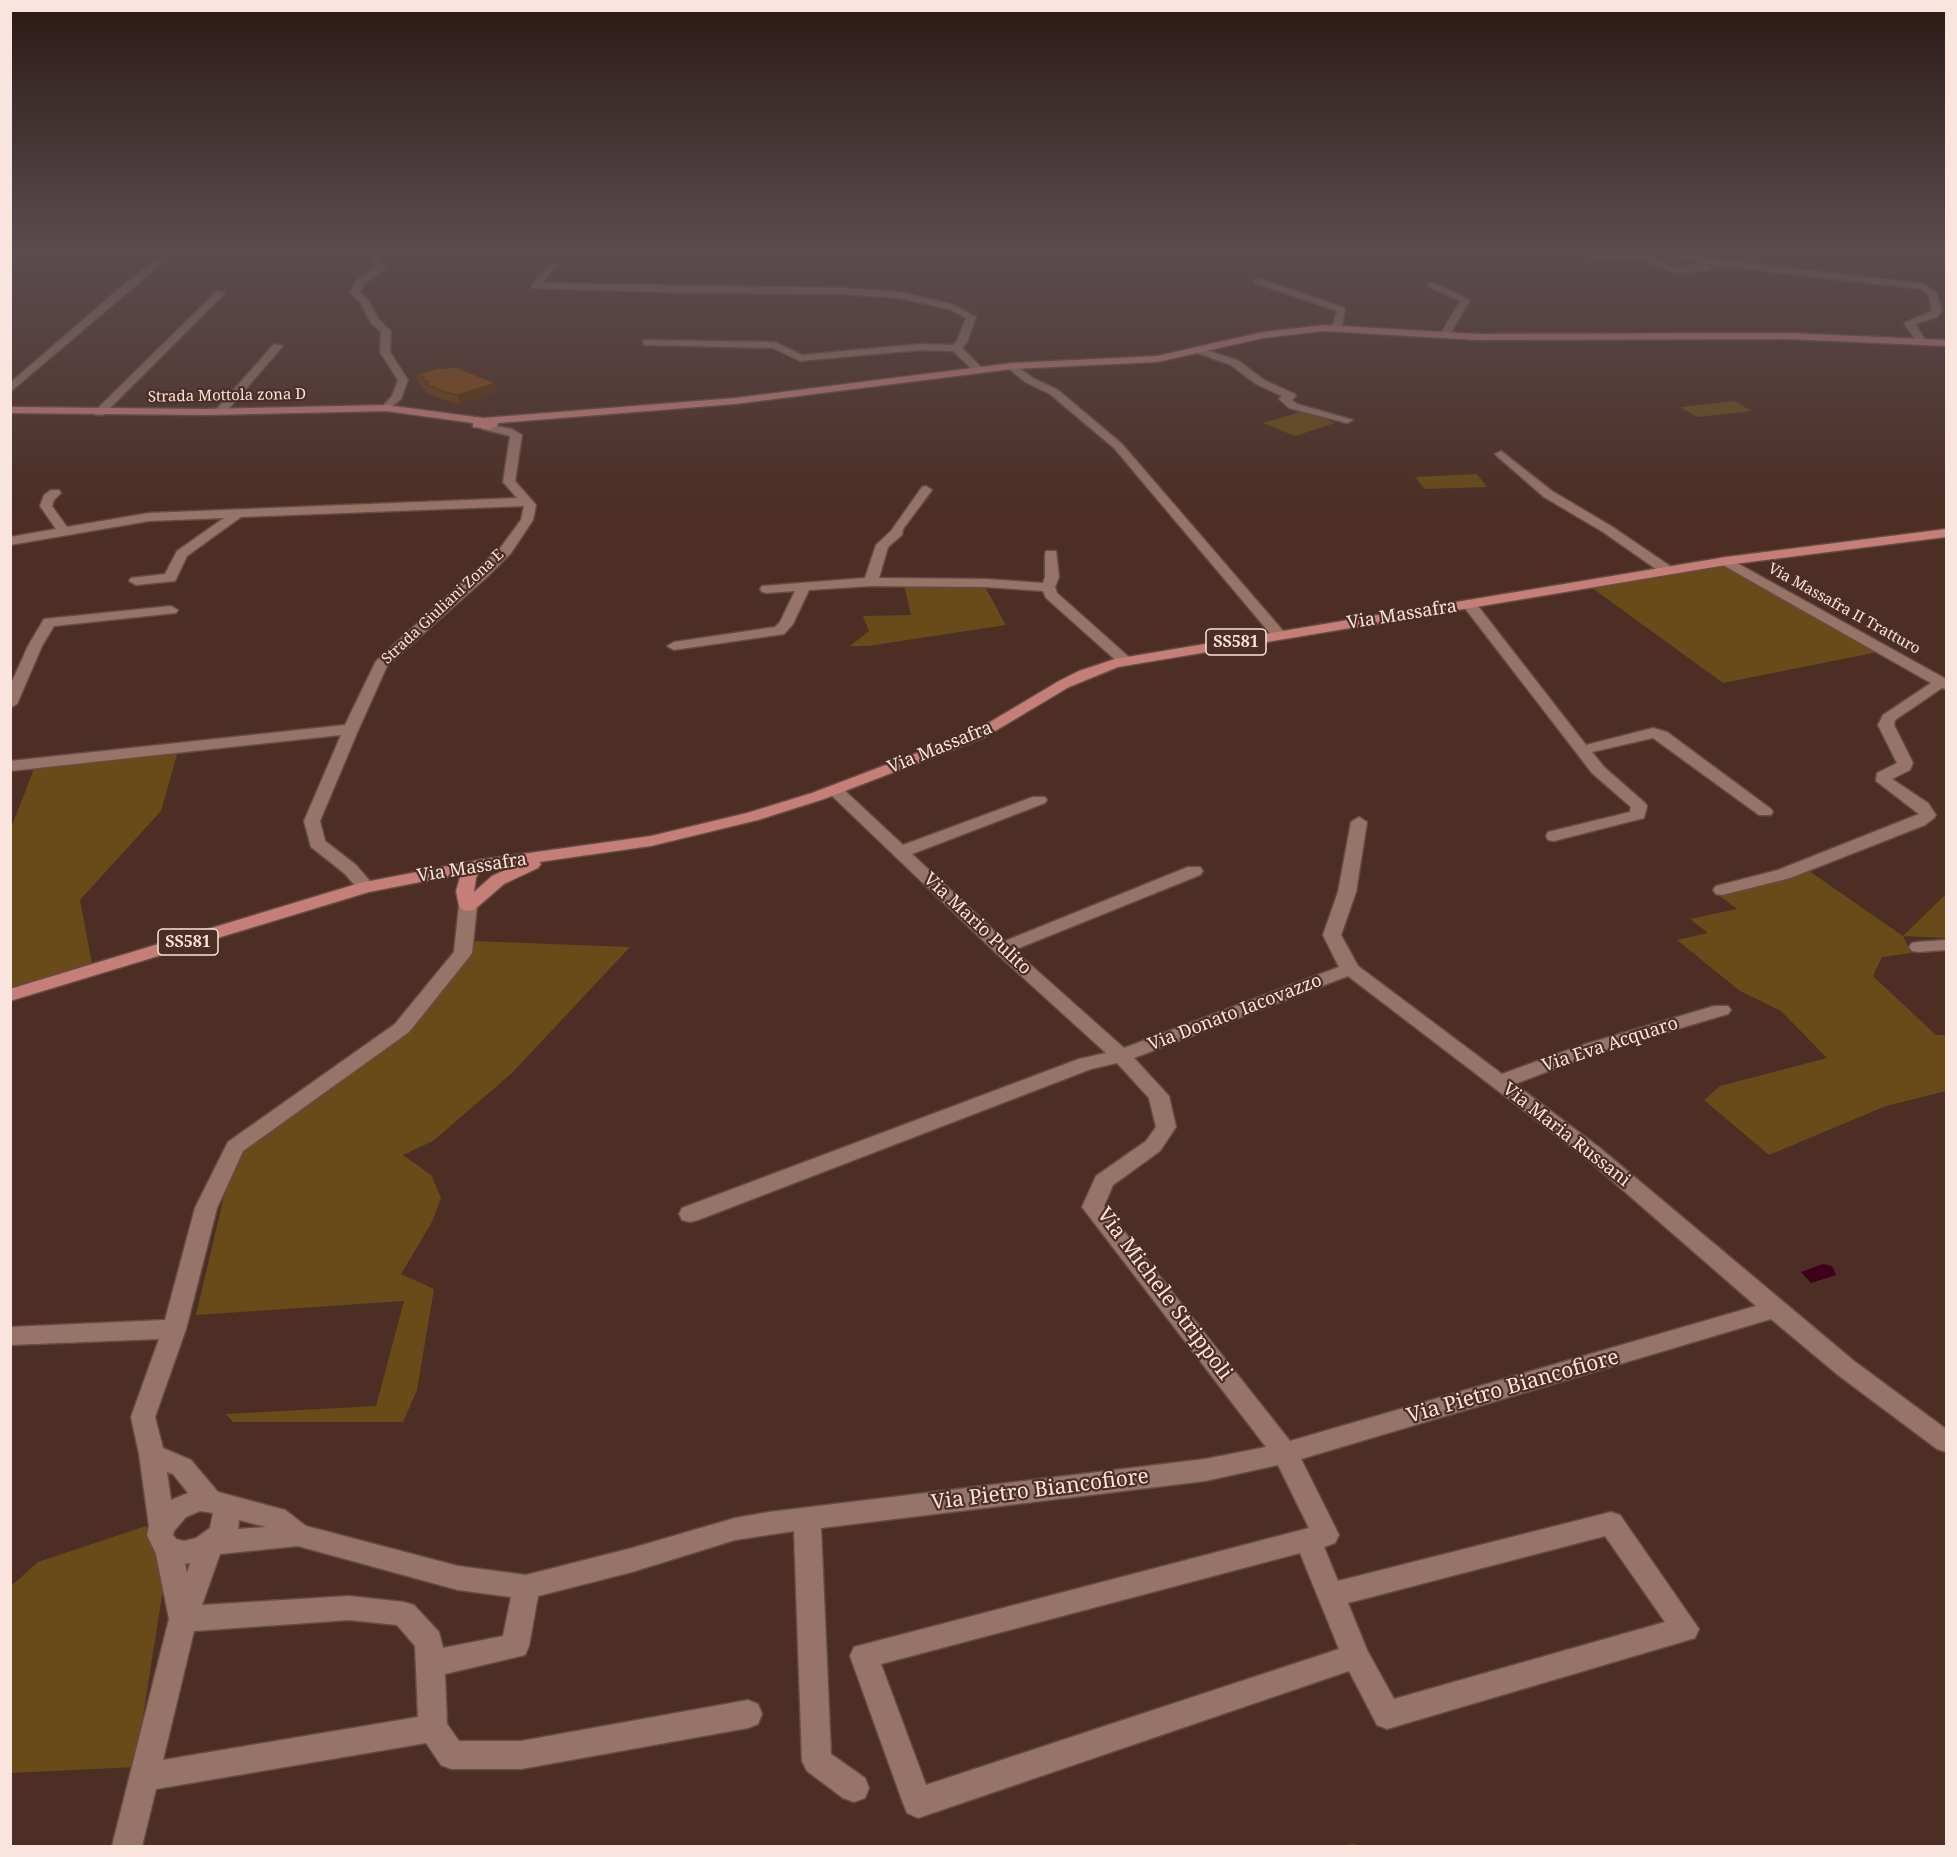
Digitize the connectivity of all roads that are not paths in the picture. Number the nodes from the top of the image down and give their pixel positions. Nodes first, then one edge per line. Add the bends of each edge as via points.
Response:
1 (66, 340) edge
2 (173, 340) edge
3 (386, 340) edge
4 (963, 340) edge
5 (1246, 340) edge
6 (1870, 340) edge
7 (647, 342) dead end
8 (1922, 342) joint
9 (1947, 343) edge
10 (278, 346) dead end
11 (956, 348) junction
12 (1198, 350) junction
13 (1012, 366) junction
14 (979, 370) junction
15 (10, 389) edge
16 (386, 408) junction
17 (10, 410) edge
18 (99, 412) junction
19 (220, 412) junction
20 (1347, 420) dead end
21 (488, 425) junction
22 (1501, 454) dead end
23 (926, 490) dead end
24 (55, 493) dead end
25 (526, 501) junction
26 (238, 513) junction
27 (64, 532) junction
28 (1947, 532) edge
29 (10, 541) edge
30 (1051, 554) dead end
31 (1726, 561) junction
32 (1668, 571) junction
33 (136, 581) dead end
34 (870, 582) junction
35 (804, 587) junction
36 (1048, 587) junction
37 (767, 589) dead end
38 (1469, 604) junction
39 (171, 610) dead end
40 (1279, 635) junction
41 (674, 646) dead end
42 (1125, 661) junction
43 (1945, 679) edge
44 (10, 704) edge
45 (351, 729) junction
46 (1583, 750) junction
47 (10, 766) edge
48 (835, 790) junction
49 (1039, 800) dead end
50 (1765, 812) dead end
51 (1359, 822) dead end
52 (1554, 836) dead end
53 (900, 852) junction
54 (556, 855) junction
55 (479, 865) junction
56 (1194, 871) dead end
57 (417, 876) junction
58 (366, 887) junction
59 (486, 888) junction
60 (1722, 890) dead end
61 (467, 902) junction
62 (1947, 945) edge
63 (1918, 947) dead end
64 (1002, 949) junction
65 (1350, 969) junction
66 (10, 995) edge
67 (1721, 1010) dead end
68 (1121, 1056) junction
69 (1499, 1082) junction
70 (690, 1214) dead end
71 (1774, 1309) junction
72 (174, 1329) junction
73 (10, 1336) edge
74 (1947, 1442) edge
75 (1286, 1453) junction
76 (152, 1454) junction
77 (216, 1502) junction
78 (807, 1518) junction
79 (298, 1535) junction
80 (165, 1538) junction
81 (1308, 1540) junction
82 (211, 1544) junction
83 (526, 1587) junction
84 (1330, 1595) junction
85 (183, 1619) junction
86 (1356, 1656) junction
87 (430, 1664) junction
88 (748, 1714) dead end
89 (433, 1728) junction
90 (145, 1777) junction
91 (854, 1788) dead end
92 (127, 1846) edge

1 - 15 street
2 - 18 street
3 - 16 street via 385,352 403,380 397,397
4 - 11 street
5 - 12 main road, Strada Mottola zona D
6 - 8 main road, Strada Mottola zona D
7 - 11 street via 775,345 800,358 920,347
8 - 9 main road, Strada Mottola zona D
10 - 19 street
11 - 14 street
12 - 13 main road, Strada Mottola zona D via 1157,358
12 - 20 street via 1235,363 1260,382 1292,396 1284,399 1293,406
13 - 14 main road, Strada Mottola zona D
13 - 40 street via 1054,392 1118,446
14 - 21 main road, Strada Mottola zona D via 735,401 518,419
16 - 19 main road, Strada Mottola zona D
16 - 21 main road, Strada Mottola zona D
17 - 18 main road, Strada Mottola zona D
18 - 19 main road, Strada Mottola zona D
21 - 25 street via 516,435 509,482
22 - 32 street via 1543,491
23 - 34 street via 898,532 882,544
24 - 27 street via 46,506
25 - 26 street
25 - 45 street, Strada Giuliani Zona E via 530,505 527,520 506,550 381,664
26 - 27 street via 149,517
26 - 33 street via 182,554 170,578
27 - 29 street
28 - 31 main road, Via Massafra / SS581
30 - 36 street via 1052,577
31 - 32 main road, Via Massafra / SS581
31 - 43 street, Via Massafra II Tratturo via 1925,674
32 - 38 main road, Via Massafra / SS581
34 - 35 street
34 - 36 street
35 - 37 street
35 - 41 street via 779,631
36 - 42 street via 1051,595
38 - 40 main road, Via Massafra / SS581
38 - 46 street
39 - 44 street via 50,622
40 - 42 main road, Via Massafra / SS581
42 - 48 main road, Via Massafra / SS581 via 1084,674 980,734
43 - 60 street via 1888,718 1886,725 1905,763 1883,776 1884,781 1922,806 1928,815 1784,874
45 - 47 street
45 - 58 street, Strada Giuliani Zona E via 312,821 317,843 350,868
46 - 50 street via 1653,733 1662,735
46 - 52 street via 1598,770 1639,806 1638,815
48 - 53 street, Via Mario Pulito
48 - 54 main road, Via Massafra / SS581 via 752,818 651,841
49 - 53 street
51 - 65 street via 1347,892 1332,935
53 - 64 street, Via Mario Pulito
54 - 55 main road, Via Massafra / SS581
54 - 59 main road
55 - 57 main road, Via Massafra / SS581
55 - 59 main road via 491,871
55 - 61 main road via 467,878
56 - 64 street
57 - 58 main road, Via Massafra / SS581
57 - 61 main road via 453,887
58 - 66 main road, Via Massafra / SS581
59 - 61 main road
61 - 72 street via 463,953 402,1028 235,1148 206,1208
62 - 63 street
64 - 68 street, Via Mario Pulito
65 - 68 street, Via Donato Iacovazzo
65 - 69 street, Via Maria Russani
67 - 69 street, Via Eva Acquaro via 1586,1050
68 - 70 street, Via Donato Iacovazzo via 1086,1064
68 - 75 street, Via Michele Strippoli via 1159,1096 1166,1127 1154,1146 1104,1181 1093,1208
69 - 71 street, Via Maria Russani via 1593,1153
71 - 74 street, Via Maria Russani
71 - 75 street, Via Pietro Biancofiore
72 - 73 street
72 - 76 street via 143,1417
75 - 78 street, Via Pietro Biancofiore via 1205,1470
75 - 81 street via 1326,1535
76 - 77 street via 182,1467
76 - 80 street
77 - 79 street via 276,1518
77 - 80 street via 187,1503 168,1517
77 - 82 street via 226,1511 225,1528
78 - 83 street, Via Pietro Biancofiore via 735,1529
78 - 91 street via 817,1761
79 - 82 street
79 - 83 street, Via Pietro Biancofiore via 459,1578
80 - 82 street via 175,1552 193,1552
80 - 85 street
81 - 84 street
81 - 86 street via 864,1656 918,1803
82 - 85 street
83 - 87 street via 515,1646
84 - 86 street
84 - 86 street via 1611,1522 1685,1629 1387,1715
85 - 87 street via 349,1608 404,1614 429,1641
85 - 90 street
87 - 89 street
88 - 89 street via 521,1755 451,1755
89 - 90 street
90 - 92 street

